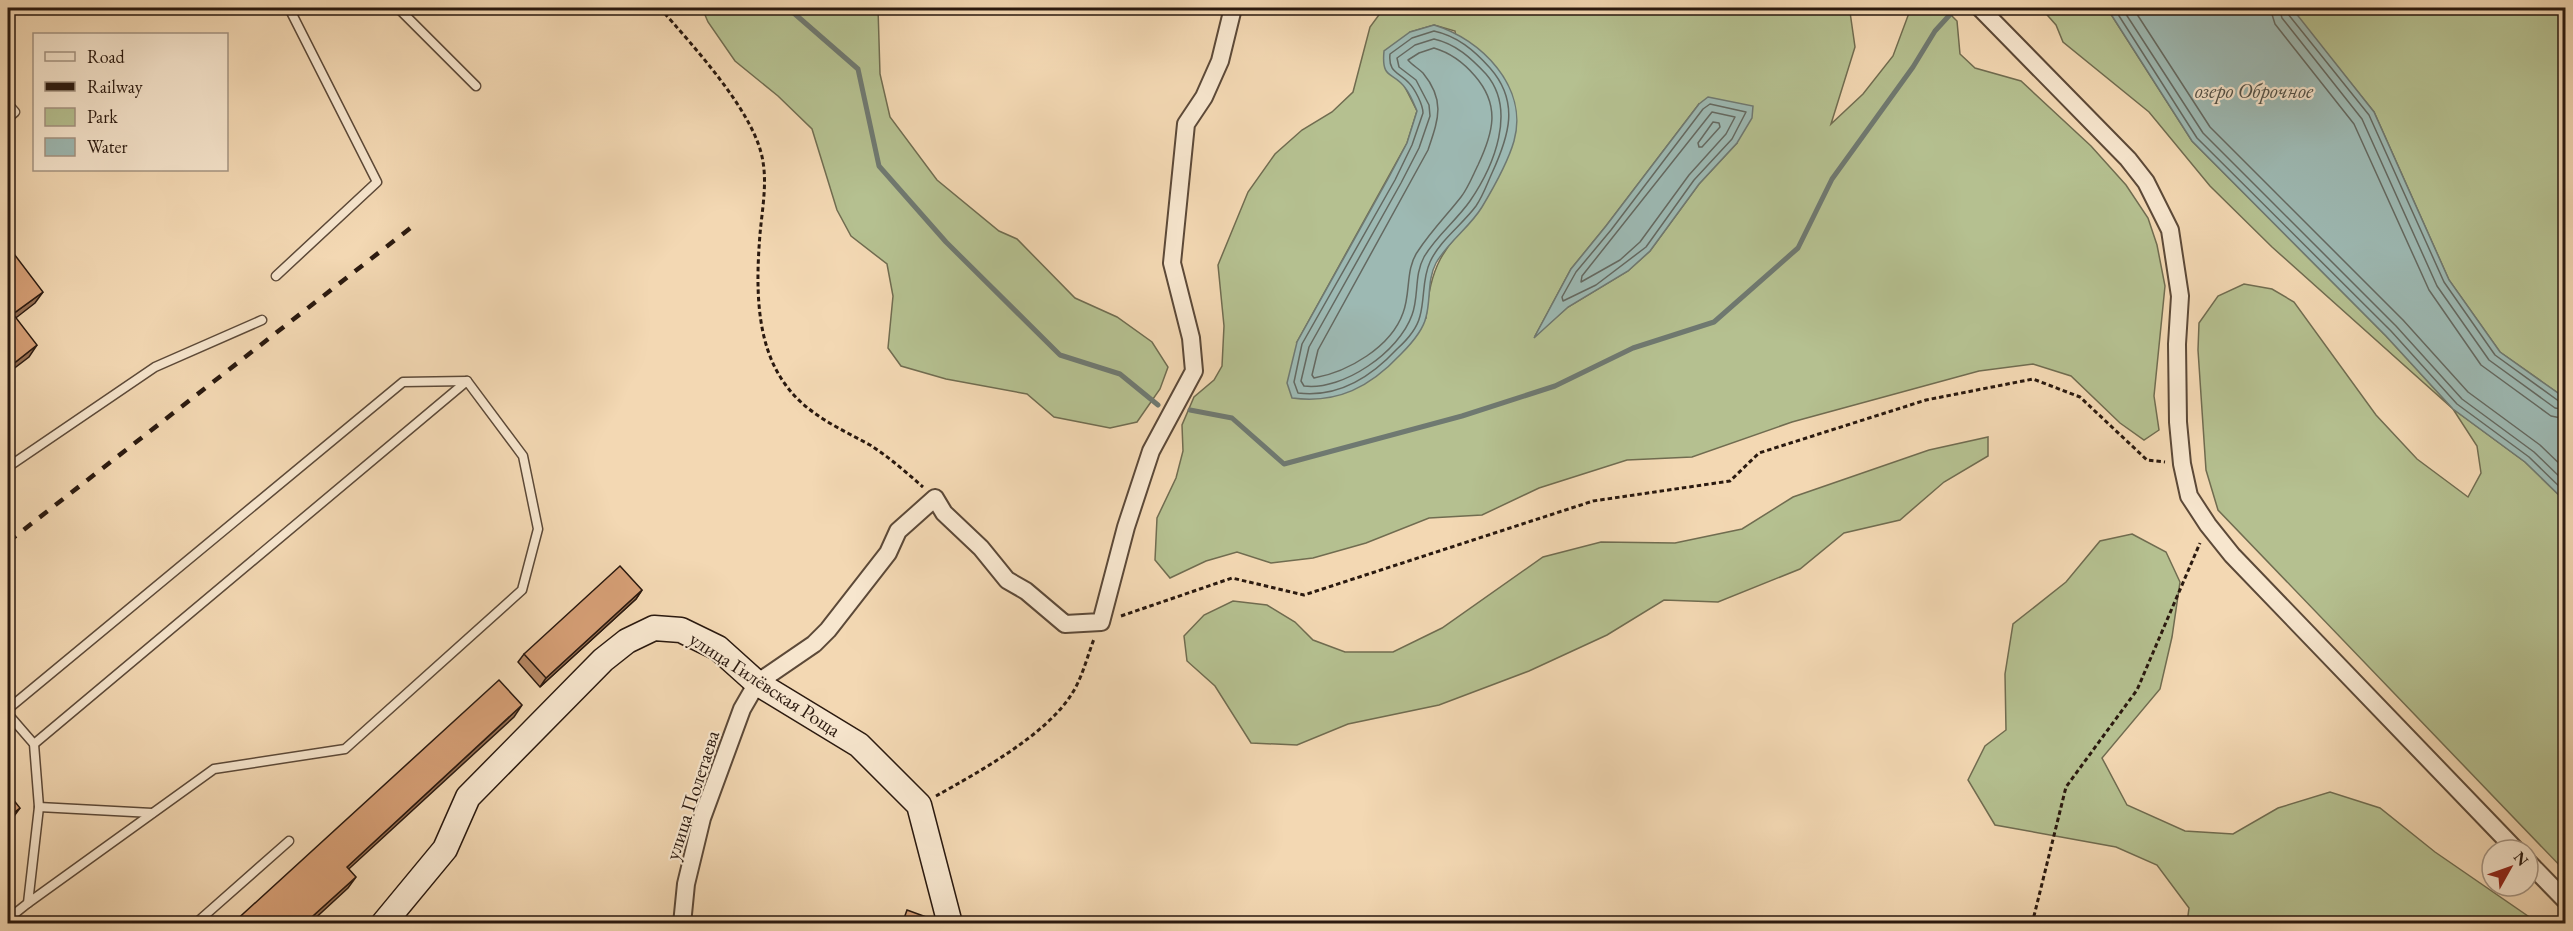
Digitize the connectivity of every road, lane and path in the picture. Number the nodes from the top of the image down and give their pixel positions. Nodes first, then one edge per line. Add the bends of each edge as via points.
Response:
1 (289, 8) edge
2 (398, 8) edge
3 (660, 8) edge
4 (1233, 8) edge
5 (1980, 8) edge
6 (476, 86) dead end
7 (8, 104) edge
8 (8, 118) edge
9 (276, 276) dead end
10 (262, 320) dead end
11 (467, 381) junction
12 (2182, 464) junction
13 (8, 467) edge
14 (935, 498) junction
15 (2208, 525) junction
16 (1101, 622) junction
17 (757, 683) junction
18 (8, 709) edge
19 (8, 714) edge
20 (34, 744) junction
21 (919, 805) junction
22 (39, 807) junction
23 (152, 813) junction
24 (2504, 838) edge
25 (289, 841) dead end
26 (2540, 875) edge
27 (2565, 901) edge
28 (28, 903) junction
29 (8, 920) edge
30 (195, 924) edge
31 (383, 924) edge
32 (682, 924) edge
33 (950, 924) edge
34 (2032, 924) edge

1 - 9 lane via 377,182
2 - 6 lane
3 - 14 path via 717,74 749,125 764,161 758,262 761,325 768,353 785,385 825,421 871,446
4 - 16 street via 1221,60 1186,124 1172,263 1191,338 1194,371 1151,451
5 - 12 street via 2128,159 2146,182 2170,230 2181,296 2177,344
7 - 8 lane via 15,112
10 - 13 lane via 155,367
11 - 18 lane via 403,382
11 - 20 lane
11 - 23 lane via 523,456 538,529 522,590 345,749 214,769
12 - 15 street via 2189,496
12 - 16 path via 2147,460 2080,397 2033,379 1926,400 1759,453 1730,481 1593,501 1304,595 1232,578
14 - 16 street via 944,513 966,531 1007,580 1065,624
14 - 17 street via 898,531 888,553 828,630
15 - 24 street via 2232,555
15 - 34 path via 2137,690 2066,787
16 - 21 path via 1071,695 1043,726 994,763
17 - 21 street, улица Гилёвская Роща via 859,745
17 - 31 street, улица Гилёвская Роща via 718,648 681,630 654,628 627,641 553,708 468,797 445,849
17 - 32 street, улица Полетаева via 742,709 702,818 686,884
19 - 20 lane
20 - 22 lane
21 - 33 street
22 - 23 lane
22 - 28 lane
23 - 28 lane
25 - 30 lane
26 - 27 street
28 - 29 lane

